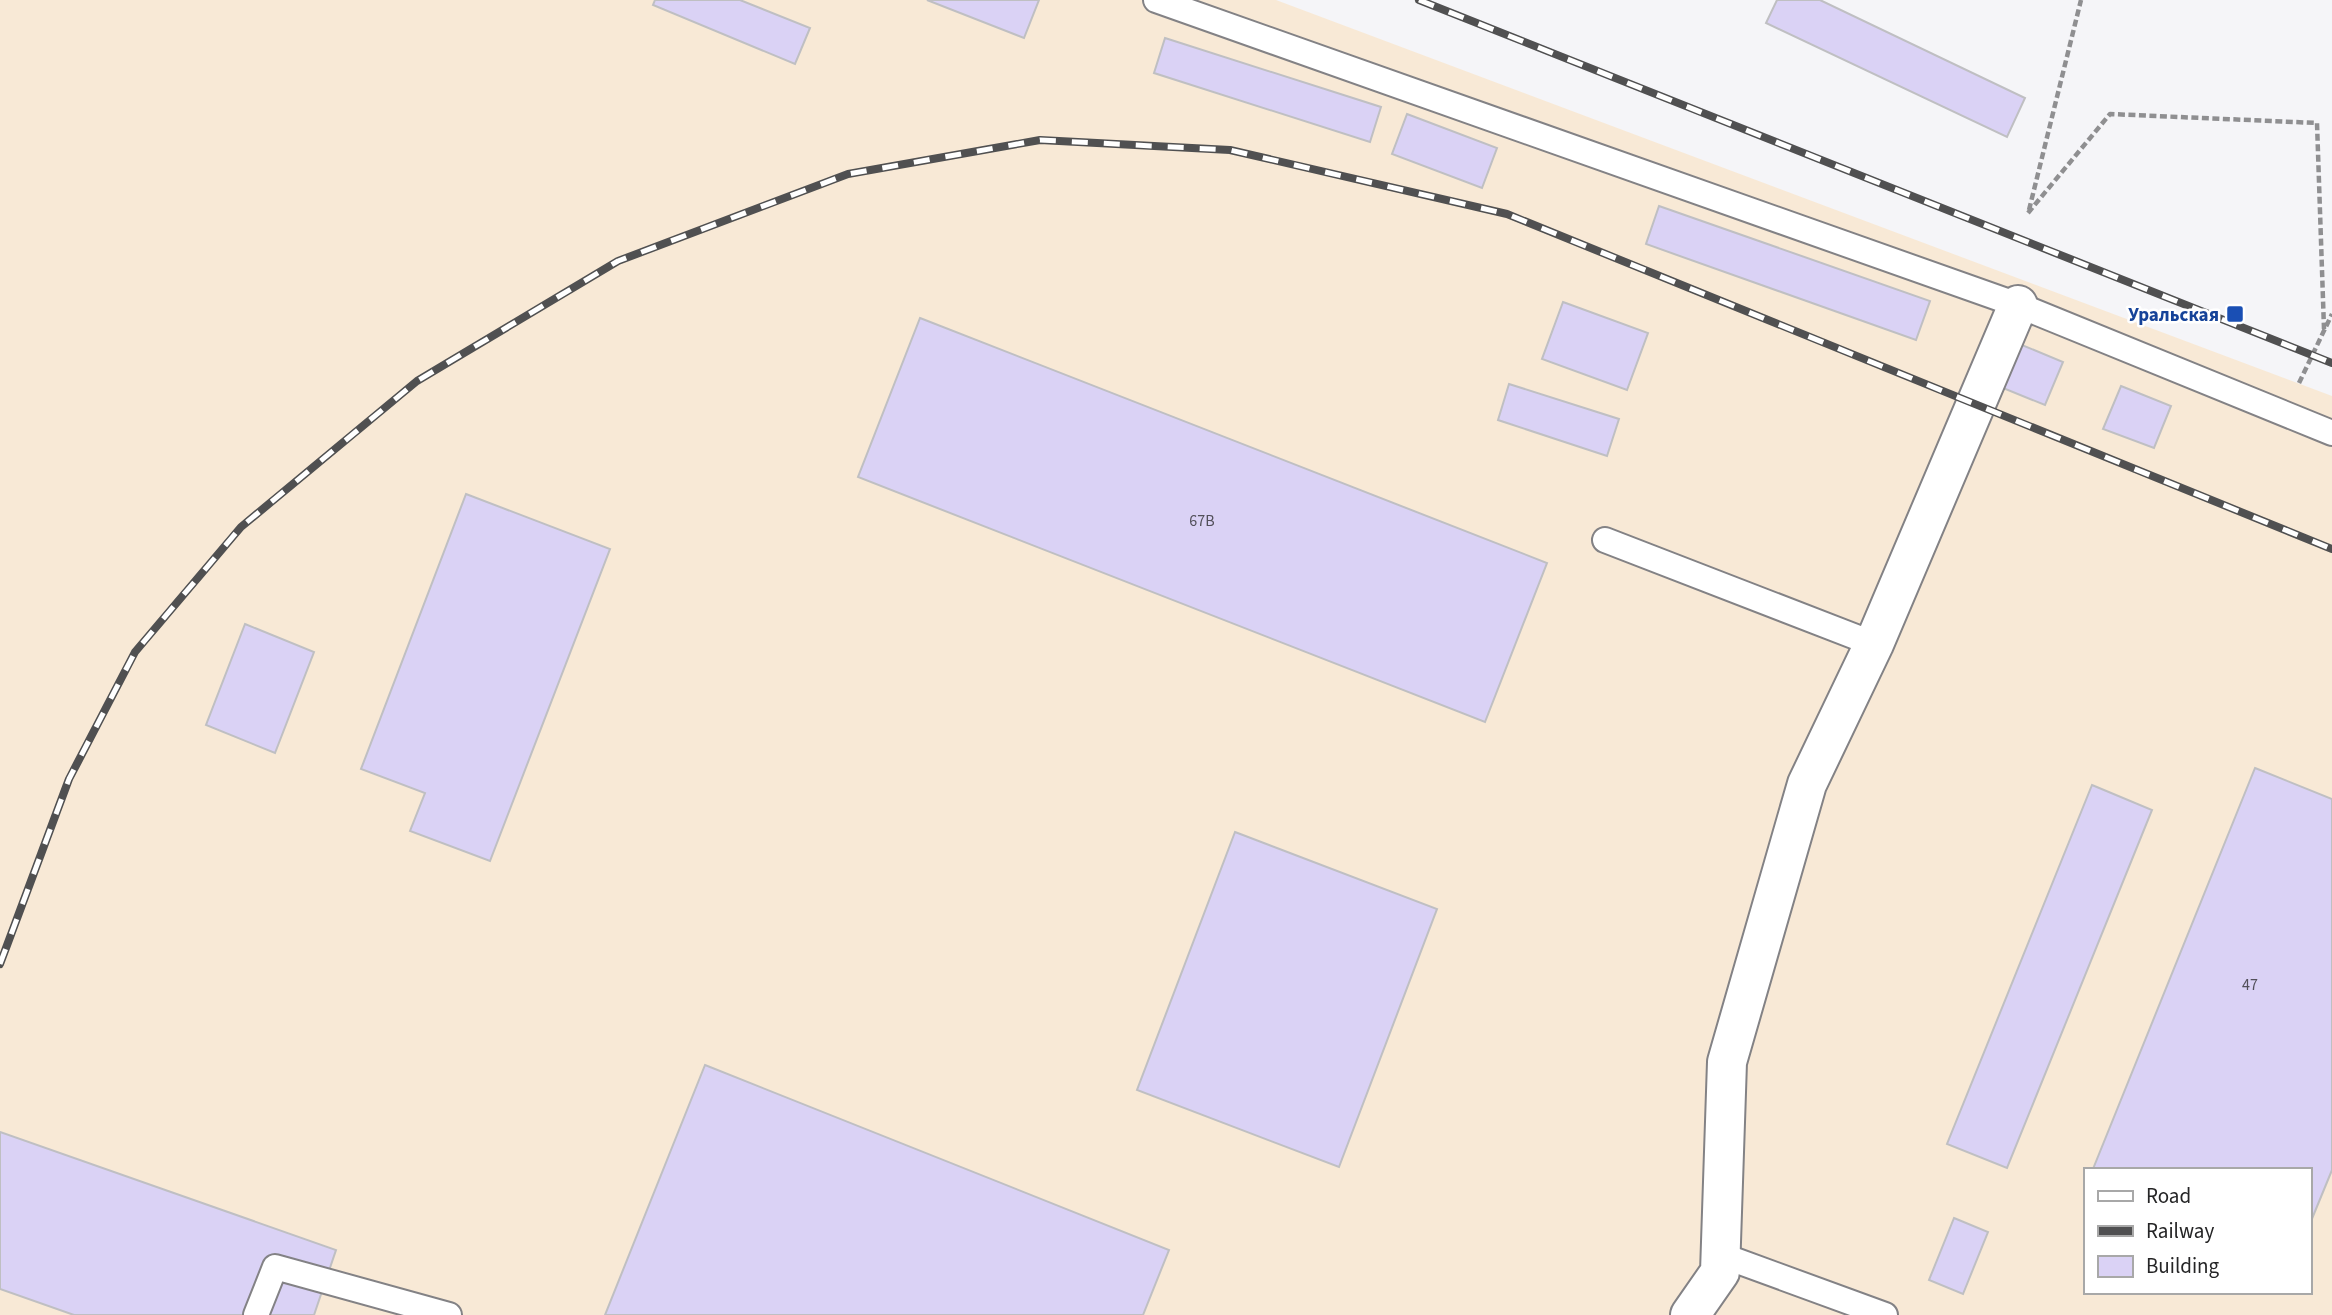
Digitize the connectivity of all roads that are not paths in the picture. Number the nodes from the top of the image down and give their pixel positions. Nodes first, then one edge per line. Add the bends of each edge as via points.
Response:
1 (1156, 0) edge
2 (2018, 305) junction
3 (2332, 433) edge
4 (1605, 540) dead end
5 (1874, 644) junction
6 (1721, 1255) junction
7 (256, 1315) edge
8 (449, 1315) edge
9 (1690, 1315) edge
10 (1885, 1315) edge

1 - 2 lane
2 - 3 lane
2 - 5 street
4 - 5 lane
5 - 6 street via 1807,783 1727,1062
6 - 9 street via 1720,1272
6 - 10 lane
7 - 8 lane via 275,1267

